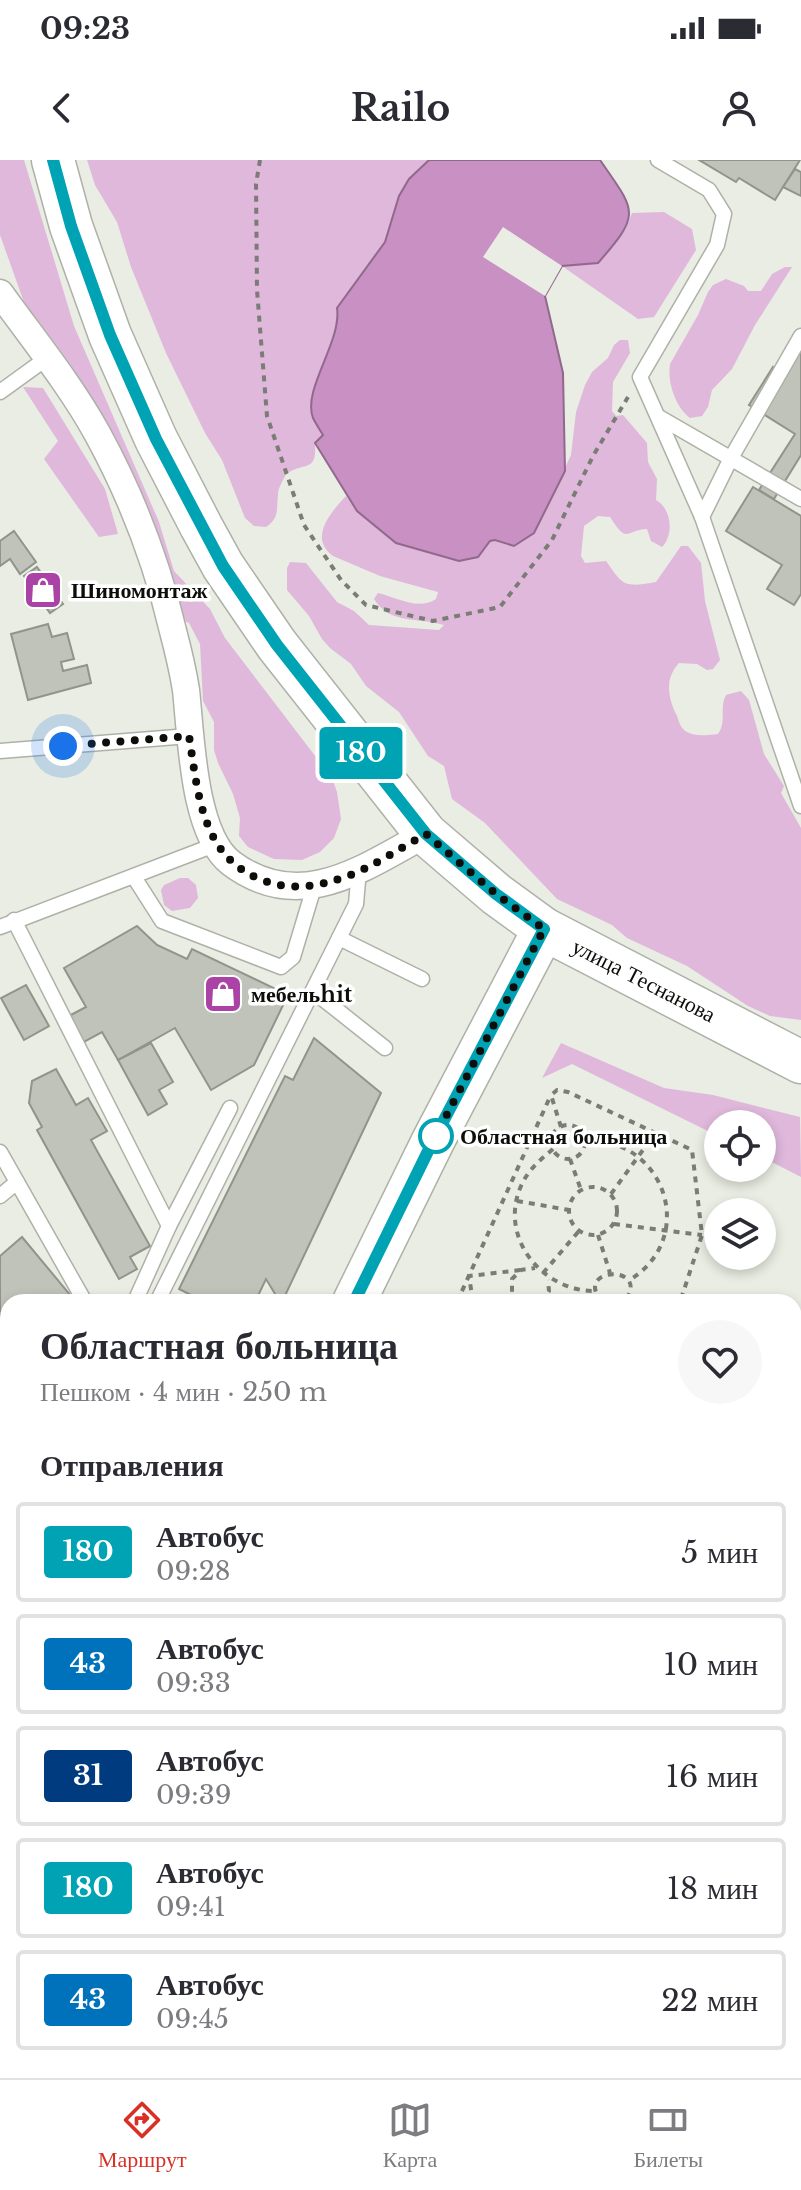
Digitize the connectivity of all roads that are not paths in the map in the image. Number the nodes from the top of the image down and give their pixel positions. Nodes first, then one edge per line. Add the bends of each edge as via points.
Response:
1 (53, 160) edge
2 (658, 160) edge
3 (3, 304) edge
4 (801, 336) edge
5 (47, 358) junction
6 (0, 392) edge
7 (659, 417) junction
8 (731, 458) junction
9 (801, 499) edge
10 (702, 517) junction
11 (189, 736) junction
12 (0, 751) edge
13 (801, 806) edge
14 (426, 834) junction
15 (217, 844) junction
16 (359, 870) junction
17 (134, 877) junction
18 (314, 887) junction
19 (7, 923) edge
20 (544, 929) junction
21 (339, 938) junction
22 (422, 979) dead end
23 (313, 991) junction
24 (385, 1048) dead end
25 (801, 1062) edge
26 (230, 1108) dead end
27 (0, 1152) edge
28 (17, 1182) junction
29 (0, 1196) edge
30 (169, 1226) junction
31 (80, 1294) edge
32 (138, 1294) edge
33 (161, 1294) edge
34 (358, 1294) edge

1 - 14 main road, улица Теснанова via 110,335 208,539 277,645
2 - 7 lane via 709,190 724,214 717,245 640,377
3 - 5 street
4 - 8 lane
5 - 6 lane
5 - 11 street via 97,432 146,539 186,688
7 - 8 lane
7 - 10 lane
8 - 9 lane
8 - 10 lane
10 - 13 lane
11 - 12 lane
11 - 15 street via 201,802
14 - 16 street
14 - 20 main road, улица Теснанова
15 - 17 lane
15 - 18 street via 227,860 249,875 283,887
16 - 18 street
16 - 21 lane via 356,904
17 - 18 lane via 162,921 281,967 293,957
17 - 19 lane
19 - 30 lane
20 - 25 main road, улица Теснанова
20 - 34 main road
21 - 22 lane
21 - 23 lane
23 - 24 lane
23 - 33 lane
26 - 30 lane
27 - 28 lane
28 - 29 lane
28 - 31 lane
30 - 32 lane

